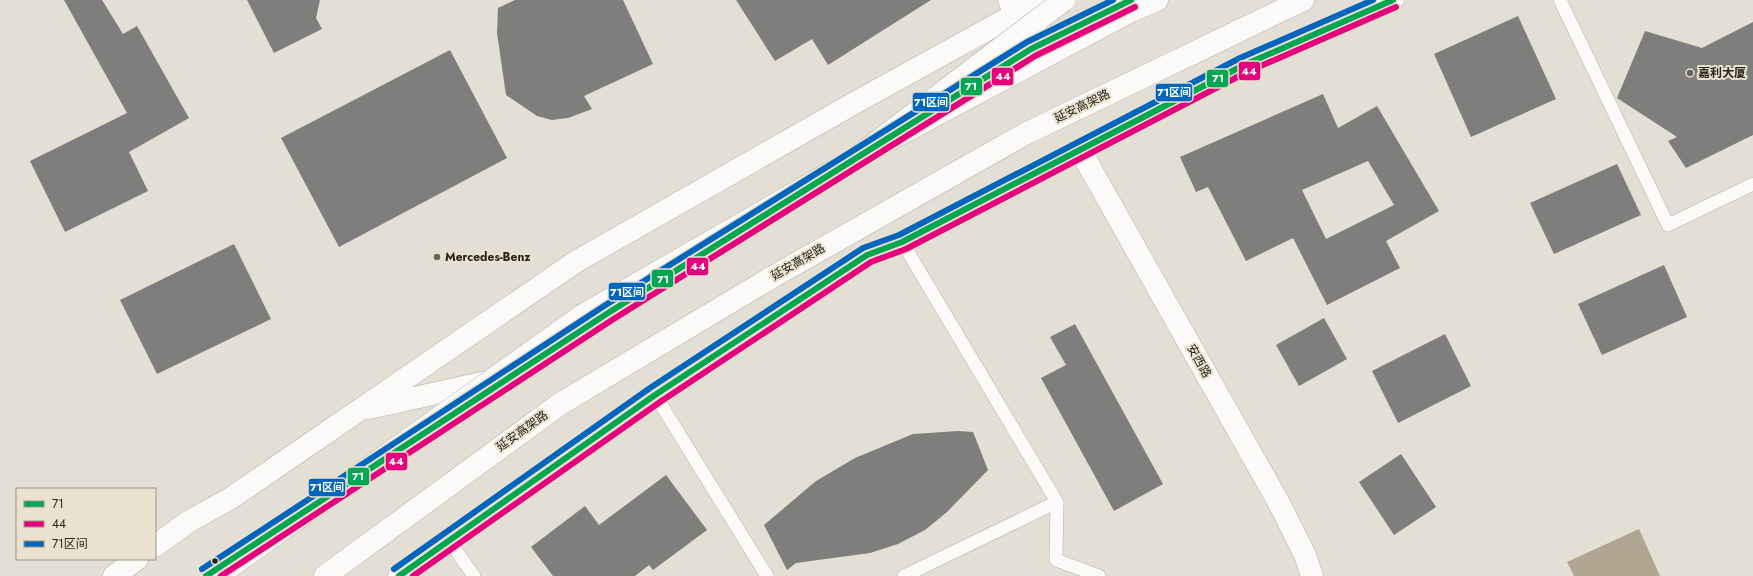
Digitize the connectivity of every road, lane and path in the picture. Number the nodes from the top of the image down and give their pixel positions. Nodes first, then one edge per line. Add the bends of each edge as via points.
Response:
1 (1041, 0) edge
2 (1064, 0) edge
3 (1131, 0) edge
4 (1157, 0) edge
5 (1303, 0) edge
6 (1393, 0) edge
7 (1560, 0) edge
8 (1012, 7) edge
9 (1031, 49) junction
10 (1080, 150) junction
11 (856, 158) junction
12 (1753, 184) edge
13 (902, 242) junction
14 (510, 376) junction
15 (654, 395) junction
16 (357, 411) junction
17 (1057, 502) junction
18 (449, 541) junction
19 (156, 545) edge
20 (137, 560) edge
21 (114, 576) edge
22 (206, 576) edge
23 (217, 576) edge
24 (325, 576) edge
25 (399, 576) edge
26 (474, 576) edge
27 (767, 576) edge
28 (904, 576) edge
29 (1099, 576) edge
30 (1312, 576) edge

1 - 8 main road
2 - 11 main road, bridge
3 - 9 main road
4 - 11 main road, bridge via 1131,11
5 - 24 main road, 延安高架路 via 1025,134 774,276 560,404
6 - 10 main road via 1244,65
7 - 12 lane via 1668,225
8 - 9 main road
8 - 16 main road via 858,100 577,261
9 - 14 main road
10 - 13 main road
10 - 30 main road, 安西路 via 1279,503 1305,555
11 - 23 main road, bridge via 583,316
13 - 15 main road via 867,255
13 - 17 lane
14 - 16 main road
14 - 22 main road
15 - 18 main road
15 - 27 lane
16 - 19 main road via 231,498 188,522
17 - 28 lane
17 - 29 lane via 1056,560
18 - 25 main road
18 - 26 lane
20 - 21 main road

